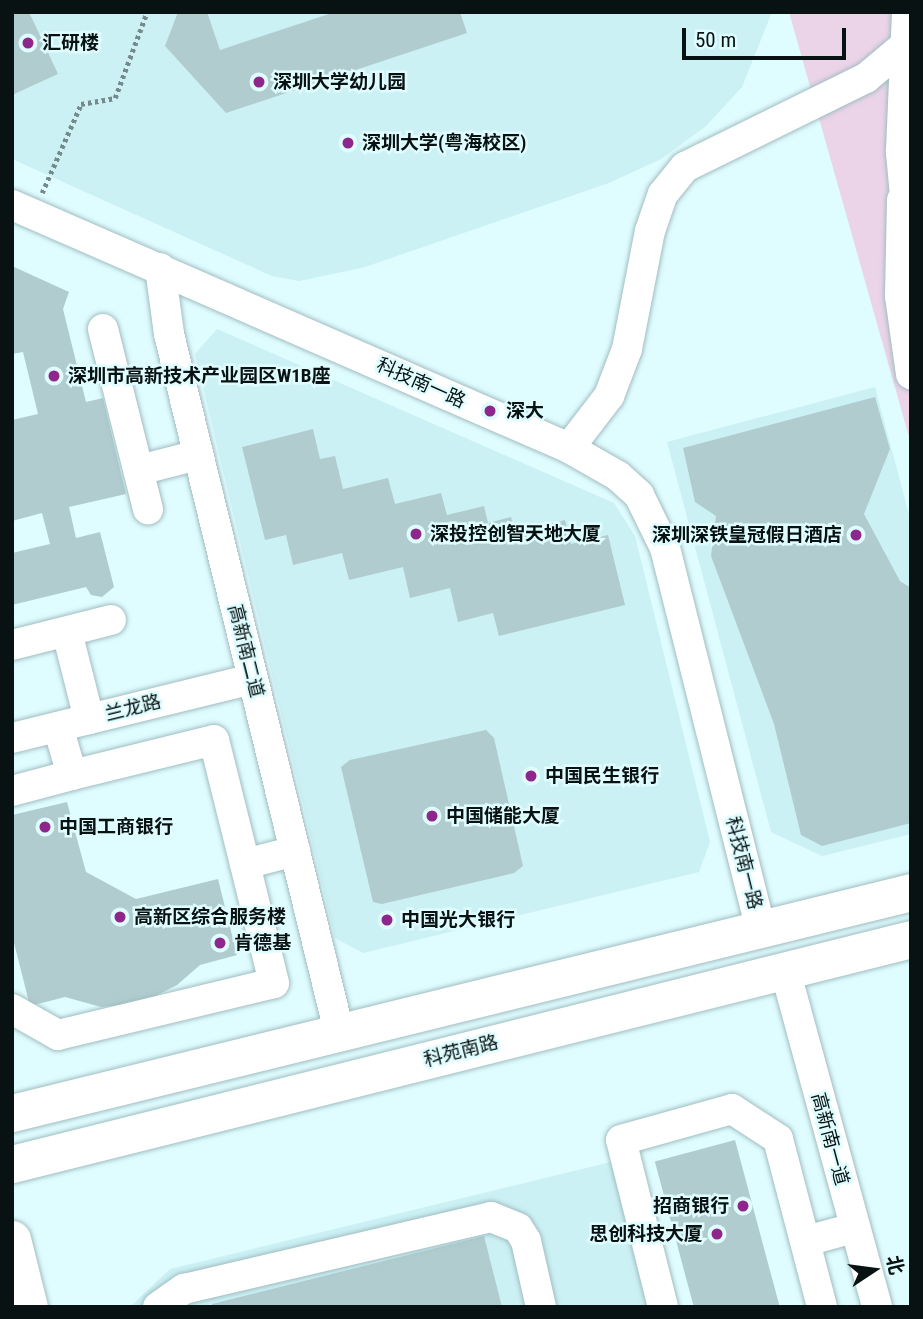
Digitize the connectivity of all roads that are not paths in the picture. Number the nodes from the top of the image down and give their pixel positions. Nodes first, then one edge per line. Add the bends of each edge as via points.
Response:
1 (910, 27) edge
2 (904, 152) junction
3 (12, 205) edge
4 (911, 227) edge
5 (160, 268) junction
6 (103, 329) dead end
7 (911, 374) edge
8 (569, 448) junction
9 (198, 455) junction
10 (138, 471) junction
11 (148, 509) dead end
12 (111, 620) dead end
13 (67, 632) junction
14 (12, 645) edge
15 (253, 678) junction
16 (89, 719) junction
17 (58, 727) junction
18 (12, 738) edge
19 (72, 775) junction
20 (12, 791) edge
21 (295, 851) junction
22 (245, 863) junction
23 (911, 892) edge
24 (761, 929) junction
25 (911, 939) edge
26 (785, 970) junction
27 (12, 1009) edge
28 (340, 1032) junction
29 (12, 1113) edge
30 (12, 1164) edge
31 (855, 1228) junction
32 (12, 1239) edge
33 (806, 1241) junction
34 (29, 1307) edge
35 (158, 1307) edge
36 (541, 1307) edge
37 (663, 1307) edge
38 (822, 1307) edge
39 (877, 1307) edge

1 - 2 main road
1 - 8 street via 866,78 685,167 663,194 650,231 627,349 609,396
2 - 4 main road
2 - 7 street via 902,327
3 - 5 street, 科技南一路
5 - 8 street, 科技南一路
5 - 9 street, 高新南二道 via 165,318
6 - 10 street
8 - 24 street, 科技南一路 via 618,476 639,495 655,522
9 - 10 street
9 - 15 street, 高新南二道
10 - 11 street
12 - 13 street
13 - 14 street
13 - 16 street
15 - 16 street, 兰龙路
15 - 21 street, 高新南二道
16 - 17 street, 兰龙路
17 - 18 street, 兰龙路
17 - 19 street
19 - 20 street
19 - 22 street via 214,740
21 - 22 street
21 - 28 street, 高新南二道
22 - 27 street via 274,983 58,1035
23 - 24 main road
24 - 28 main road
25 - 26 main road, 科苑南路
26 - 30 main road, 科苑南路
26 - 31 street, 高新南一道
28 - 29 main road
31 - 33 street
31 - 39 street, 高新南一道
32 - 34 main road
33 - 37 street via 778,1139 732,1109 621,1140
33 - 38 street
35 - 36 street via 184,1289 491,1217 517,1228 526,1241

